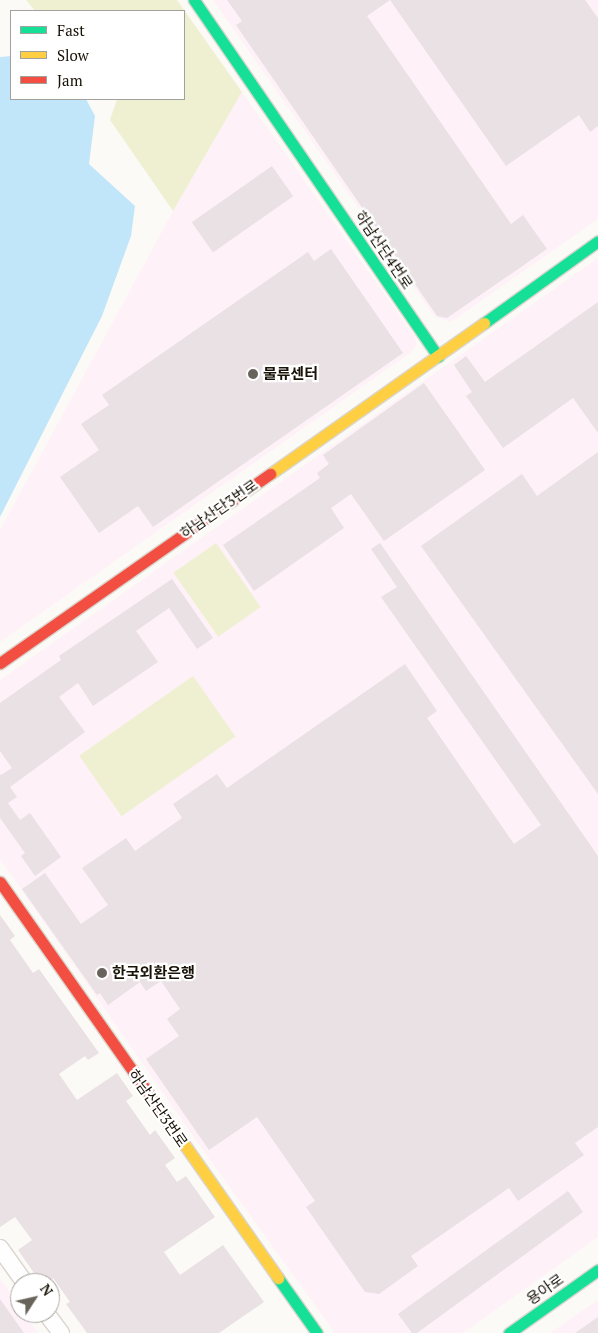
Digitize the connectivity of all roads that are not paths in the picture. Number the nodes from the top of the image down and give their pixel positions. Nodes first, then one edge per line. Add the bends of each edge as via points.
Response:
1 (194, 0) edge
2 (598, 241) edge
3 (438, 356) junction
4 (0, 663) edge
5 (0, 882) edge
6 (0, 1248) edge
7 (598, 1270) edge
8 (18, 1273) edge
9 (317, 1333) edge
10 (508, 1333) edge

1 - 3 street, 하남산단4번로
2 - 3 street
3 - 4 street, 하남산단3번로
5 - 9 street, 하남산단3번로
6 - 8 street
7 - 10 street, 용아로

